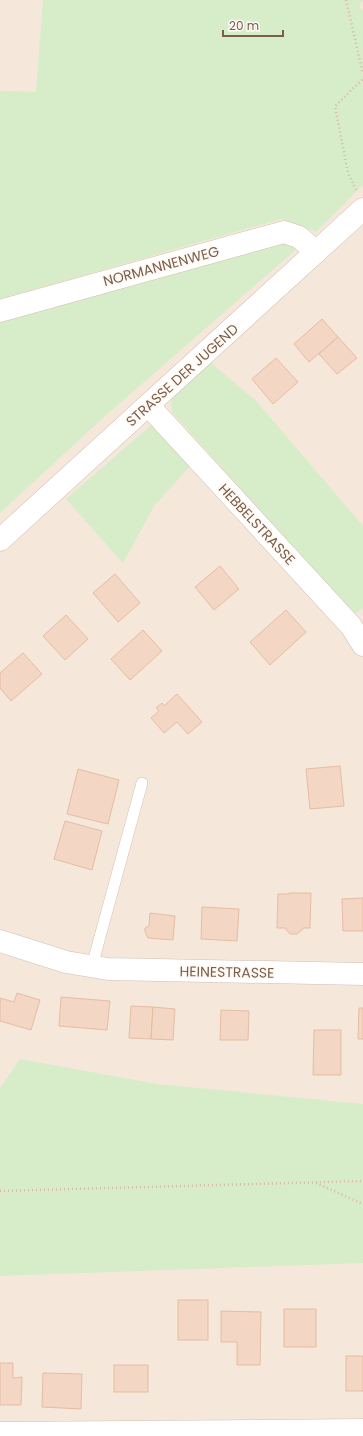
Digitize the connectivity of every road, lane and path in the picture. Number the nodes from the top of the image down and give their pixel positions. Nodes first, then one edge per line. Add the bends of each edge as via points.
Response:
1 (346, 0) edge
2 (363, 74) edge
3 (363, 79) edge
4 (360, 200) edge
5 (316, 252) junction
6 (0, 310) edge
7 (148, 405) junction
8 (0, 540) edge
9 (357, 621) edge
10 (363, 644) edge
11 (142, 783) dead end
12 (0, 941) edge
13 (92, 966) junction
14 (363, 974) edge
15 (363, 1181) edge
16 (314, 1182) junction
17 (0, 1191) edge
18 (363, 1204) edge
19 (363, 1430) edge
20 (0, 1433) edge

1 - 2 path
3 - 4 path via 335,106 348,173
4 - 5 street, STRASSE DER JUGEND
5 - 6 street, NORMANNENWEG via 299,237 284,232
5 - 7 street, STRASSE DER JUGEND
7 - 8 street, STRASSE DER JUGEND
7 - 9 street, HEBBELSTRASSE
9 - 10 street, HEBBELSTRASSE
11 - 13 lane
12 - 13 street, HEINESTRASSE via 66,962
13 - 14 street, HEINESTRASSE via 128,970
15 - 16 path
16 - 17 path
16 - 18 path
19 - 20 street

